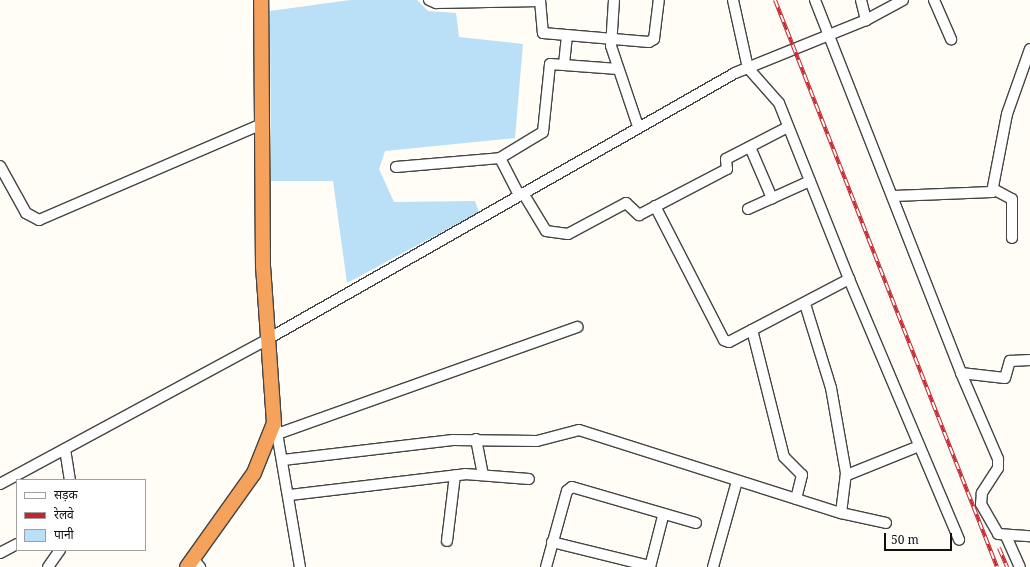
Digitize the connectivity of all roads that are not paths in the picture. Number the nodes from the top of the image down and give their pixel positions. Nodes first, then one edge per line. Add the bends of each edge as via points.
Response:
1 (261, 0) edge
2 (429, 0) edge
3 (614, 0) edge
4 (659, 0) edge
5 (733, 0) edge
6 (815, 0) edge
7 (861, 0) edge
8 (903, 0) edge
9 (934, 0) edge
10 (540, 1) edge
11 (889, 4) edge
12 (866, 20) junction
13 (829, 34) junction
14 (567, 35) junction
15 (610, 39) junction
16 (951, 39) dead end
17 (1030, 49) edge
18 (564, 64) junction
19 (748, 68) junction
20 (618, 69) junction
21 (262, 124) junction
22 (638, 126) junction
23 (788, 127) junction
24 (750, 147) junction
25 (500, 158) junction
26 (0, 166) edge
27 (396, 167) dead end
28 (810, 181) junction
29 (993, 189) junction
30 (521, 194) junction
31 (894, 196) junction
32 (772, 198) junction
33 (655, 206) junction
34 (748, 210) dead end
35 (1012, 238) dead end
36 (849, 279) junction
37 (805, 304) junction
38 (578, 327) dead end
39 (752, 330) junction
40 (266, 340) junction
41 (1030, 360) edge
42 (961, 373) junction
43 (276, 428) junction
44 (476, 439) junction
45 (919, 446) junction
46 (65, 449) junction
47 (283, 460) junction
48 (483, 474) junction
49 (455, 475) junction
50 (847, 475) junction
51 (70, 479) edge
52 (529, 479) dead end
53 (737, 481) junction
54 (0, 484) edge
55 (290, 495) junction
56 (796, 499) junction
57 (841, 513) junction
58 (663, 516) junction
59 (696, 523) dead end
60 (886, 523) dead end
61 (1006, 536) junction
62 (1030, 536) edge
63 (959, 540) dead end
64 (447, 541) dead end
65 (552, 542) junction
66 (16, 545) edge
67 (59, 551) edge
68 (0, 553) edge
69 (193, 564) edge
70 (48, 567) edge
71 (300, 567) edge
72 (546, 567) edge
73 (650, 567) edge
74 (713, 567) edge
75 (1020, 567) edge

1 - 21 highway
2 - 10 street via 436,3
3 - 15 street
4 - 15 street via 652,41
5 - 19 street
6 - 13 street
7 - 12 street
8 - 11 street
9 - 16 street
10 - 14 street via 541,30
11 - 12 street
12 - 13 street
13 - 19 street
13 - 31 street
14 - 15 street
14 - 18 street
15 - 20 street
17 - 29 street via 1007,114
18 - 20 street
18 - 25 street via 555,63 547,68 542,135
19 - 22 street
19 - 23 street via 775,97
20 - 22 street
21 - 26 street via 39,220 26,213
21 - 40 highway
22 - 30 street
23 - 24 street
23 - 28 street
24 - 32 street
24 - 33 street via 726,159 727,169
25 - 27 street
25 - 30 street
28 - 32 street
28 - 36 street
29 - 31 street via 989,194
29 - 35 street via 1012,199
30 - 33 street via 546,231 565,234 626,203 631,204 637,215
30 - 40 street
31 - 42 street
32 - 34 street
33 - 39 street via 724,340 729,342
36 - 37 street
36 - 45 street
37 - 39 street
37 - 50 street via 831,388
38 - 43 street
39 - 56 street via 784,457 802,475
40 - 43 highway
40 - 46 street
41 - 42 street via 1010,361 1005,378
42 - 61 street via 999,463 982,493 981,504 995,531
43 - 47 street
43 - 69 highway via 254,473
44 - 47 street
44 - 48 street
44 - 53 street via 537,441 578,430
45 - 50 street
45 - 63 street
46 - 51 street
46 - 54 street
47 - 55 street
48 - 49 street
48 - 52 street
49 - 55 street
49 - 64 street
50 - 57 street
53 - 56 street
53 - 74 street
55 - 71 street
56 - 57 street
57 - 60 street
58 - 59 street
58 - 65 street via 572,487 567,490
58 - 73 street
61 - 62 street
61 - 75 street
65 - 72 street
65 - 73 street
66 - 68 street
67 - 70 street

